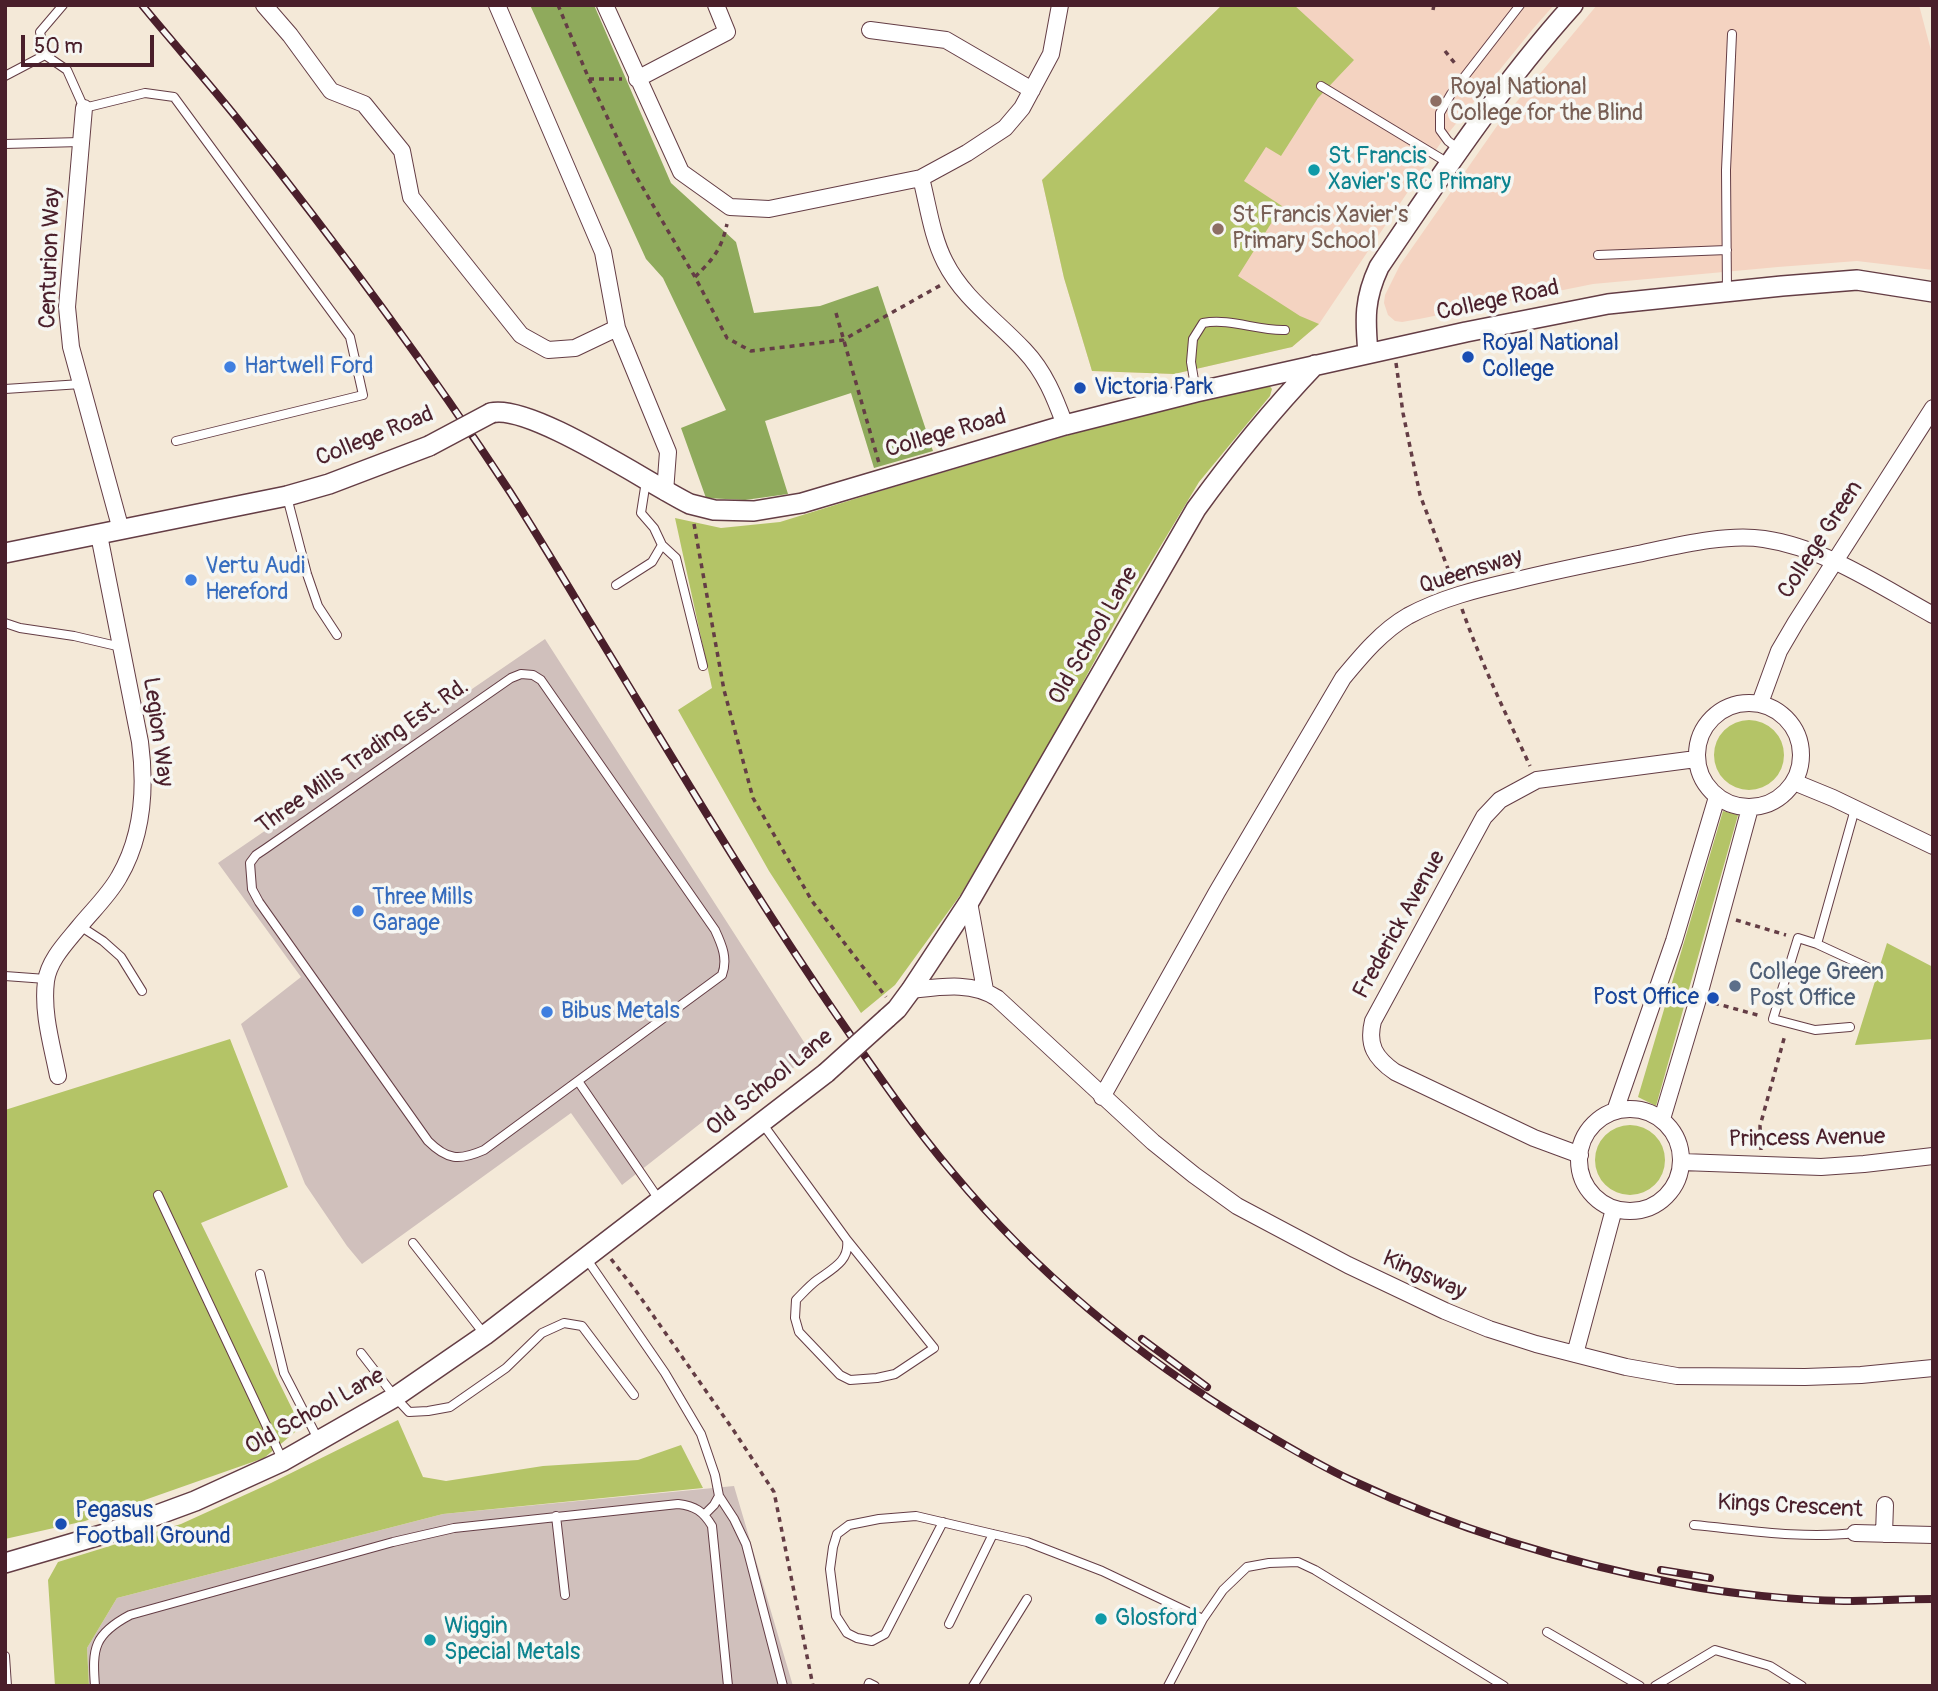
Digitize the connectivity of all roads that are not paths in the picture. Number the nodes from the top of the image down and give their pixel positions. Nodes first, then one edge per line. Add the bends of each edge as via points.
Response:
1 (63, 5) edge
2 (264, 5) edge
3 (497, 5) edge
4 (605, 5) edge
5 (716, 5) edge
6 (1060, 5) edge
7 (1520, 5) edge
8 (1573, 5) edge
9 (870, 30) dead end
10 (1731, 34) dead end
11 (46, 55) junction
12 (5, 76) edge
13 (637, 79) junction
14 (1321, 86) dead end
15 (1032, 90) junction
16 (84, 108) junction
17 (80, 142) junction
18 (5, 144) edge
19 (1455, 157) junction
20 (921, 178) junction
21 (1727, 250) junction
22 (1598, 255) dead end
23 (1727, 292) junction
24 (1933, 292) edge
25 (617, 328) junction
26 (1285, 330) dead end
27 (1368, 353) junction
28 (1315, 365) junction
29 (80, 384) junction
30 (5, 389) edge
31 (1196, 392) junction
32 (1933, 408) edge
33 (1065, 425) junction
34 (176, 441) dead end
35 (646, 481) junction
36 (665, 492) junction
37 (287, 496) junction
38 (121, 530) junction
39 (99, 535) junction
40 (662, 545) junction
41 (5, 553) edge
42 (1834, 561) junction
43 (615, 585) dead end
44 (1933, 615) edge
45 (5, 623) edge
46 (337, 635) dead end
47 (121, 647) junction
48 (702, 666) dead end
49 (1760, 703) junction
50 (1696, 759) junction
51 (1794, 782) junction
52 (1717, 797) junction
53 (1750, 808) junction
54 (1855, 808) junction
55 (1933, 846) edge
56 (969, 902) junction
57 (80, 926) junction
58 (1817, 944) junction
59 (1870, 968) dead end
60 (5, 976) edge
61 (46, 979) junction
62 (142, 990) dead end
63 (911, 990) junction
64 (985, 990) junction
65 (1850, 1027) dead end
66 (58, 1076) dead end
67 (578, 1081) junction
68 (1102, 1097) junction
69 (1615, 1111) junction
70 (1662, 1119) junction
71 (762, 1122) junction
72 (1580, 1155) junction
73 (1933, 1156) edge
74 (1682, 1162) junction
75 (158, 1195) dead end
76 (660, 1201) junction
77 (1614, 1209) junction
78 (847, 1240) junction
79 (413, 1243) dead end
80 (593, 1252) junction
81 (260, 1273) dead end
82 (485, 1335) junction
83 (361, 1353) dead end
84 (1575, 1354) junction
85 (1933, 1368) edge
86 (634, 1395) dead end
87 (395, 1397) junction
88 (318, 1441) junction
89 (283, 1461) junction
90 (719, 1496) junction
91 (1885, 1505) dead end
92 (705, 1514) junction
93 (556, 1516) junction
94 (943, 1522) junction
95 (1694, 1525) dead end
96 (1855, 1533) joint
97 (993, 1534) junction
98 (1884, 1534) junction
99 (1933, 1535) edge
100 (5, 1563) edge
101 (565, 1595) dead end
102 (1027, 1599) dead end
103 (1203, 1619) junction
104 (949, 1624) dead end
105 (1547, 1632) dead end
106 (5, 1656) edge
107 (7, 1686) edge
108 (95, 1686) edge
109 (728, 1686) edge
110 (783, 1686) edge
111 (867, 1686) edge
112 (875, 1686) edge
113 (973, 1686) edge
114 (1168, 1686) edge
115 (1504, 1686) edge
116 (1640, 1686) edge
117 (1655, 1686) edge
118 (1802, 1686) edge

1 - 11 lane via 40,32
2 - 25 street via 331,91 364,104 402,151 411,197 521,335 548,350 575,348
3 - 25 street via 603,252
4 - 13 street
5 - 13 street via 727,32
6 - 15 street via 1051,54
7 - 19 lane via 1440,113 1440,130
8 - 19 street via 1525,61
9 - 15 street via 946,40
10 - 21 lane
11 - 12 lane
11 - 16 lane via 67,70
13 - 20 street via 681,172 730,207 769,209
14 - 19 lane
15 - 20 street via 1004,128
16 - 17 street, Centurion Way
16 - 34 lane via 145,93 173,97 350,337 363,396
17 - 18 lane
17 - 29 street, Centurion Way via 67,307
19 - 27 street via 1370,286 1365,322
20 - 33 street via 944,261 972,301 1040,370
21 - 22 lane
21 - 23 lane
23 - 24 street, College Road via 1857,280
23 - 27 street, College Road via 1608,304
25 - 36 street via 668,452
26 - 31 lane via 1203,323 1193,339
27 - 28 street, College Road
28 - 31 street, College Road
28 - 56 street, Old School Lane via 1259,427 1196,509
29 - 30 lane
29 - 38 street, Centurion Way
31 - 33 street, College Road
32 - 42 street, College Green
33 - 36 street, College Road via 803,503 754,511 714,510
35 - 36 street, College Road
35 - 37 street, College Road, bridge via 555,430 498,411 429,446
35 - 40 lane via 641,513
37 - 38 street, College Road
37 - 46 lane via 318,606
38 - 39 street, College Road
39 - 41 street, College Road
39 - 47 street, Legion Way
40 - 43 lane via 652,562
40 - 48 lane via 676,558
42 - 44 street, Queensway
42 - 49 street, College Green via 1779,651
42 - 68 street, Queensway via 1762,539 1708,540 1484,587 1406,617 1343,678
45 - 47 lane
47 - 57 street, Legion Way via 141,751 144,799 134,843 119,878
49 - 50 street via 1738,703 1720,711 1705,726
49 - 51 street via 1790,722 1800,741
50 - 52 street via 1703,781
50 - 72 street, Frederick Avenue via 1537,780 1500,800 1484,817 1373,1021 1373,1048 1381,1062 1395,1072
51 - 53 street via 1780,798
51 - 54 street
52 - 53 street
52 - 69 street via 1674,941
53 - 70 street
54 - 55 street
54 - 58 lane
56 - 63 street, Old School Lane
56 - 64 street
57 - 61 street, Legion Way via 57,955
57 - 62 lane via 121,957
58 - 59 lane
58 - 65 lane via 1798,938 1773,1019 1815,1030
60 - 61 lane
61 - 66 street, Legion Way via 46,1014
63 - 64 street
63 - 71 street, Old School Lane, bridge via 892,1014
64 - 68 street, Kingsway
67 - 67 lane, Three Mills Trading Est. Rd. via 484,1150 469,1157 448,1156 428,1141 252,889 250,863 257,855 521,674 541,680 715,930 725,957 722,975
67 - 76 lane
68 - 84 street, Kingsway via 1194,1175 1289,1236 1445,1311
69 - 70 street via 1643,1110
69 - 72 street via 1591,1127
70 - 74 street via 1674,1132
71 - 76 street, Old School Lane
71 - 78 lane
72 - 77 street via 1586,1186
73 - 74 street, Princess Avenue via 1821,1167
74 - 77 street via 1674,1186 1655,1205 1640,1210
75 - 89 lane
76 - 80 street, Old School Lane
77 - 84 street
78 - 78 lane via 848,1249 837,1266 796,1300 799,1332 850,1380 895,1374 934,1348
79 - 82 lane
80 - 82 street, Old School Lane
80 - 90 lane via 701,1434
81 - 88 lane via 284,1373
82 - 87 street, Old School Lane
83 - 87 lane
84 - 85 street, Kingsway via 1677,1376 1805,1377
86 - 87 lane via 582,1326 564,1323 542,1333 506,1368 450,1407 409,1412
87 - 88 street, Old School Lane
88 - 89 street, Old School Lane
89 - 100 street, Old School Lane via 147,1519
90 - 92 lane
90 - 110 lane via 746,1545
91 - 98 street, Kings Crescent
92 - 93 lane via 678,1504
92 - 109 lane via 714,1538
93 - 101 lane
93 - 108 lane via 454,1528 393,1542 130,1615 112,1624 94,1649
94 - 94 lane via 916,1516 879,1519 849,1525 837,1534 830,1569 836,1616 847,1633 872,1641 886,1633
94 - 97 lane
95 - 96 lane, Kings Crescent via 1786,1534
96 - 98 street, Kings Crescent
97 - 103 lane via 1101,1571
97 - 104 lane
98 - 99 street, Kings Crescent
102 - 113 lane
103 - 114 lane
103 - 115 lane via 1247,1567 1298,1562
105 - 116 lane
106 - 107 lane
111 - 112 lane
117 - 118 lane via 1715,1650 1770,1666

